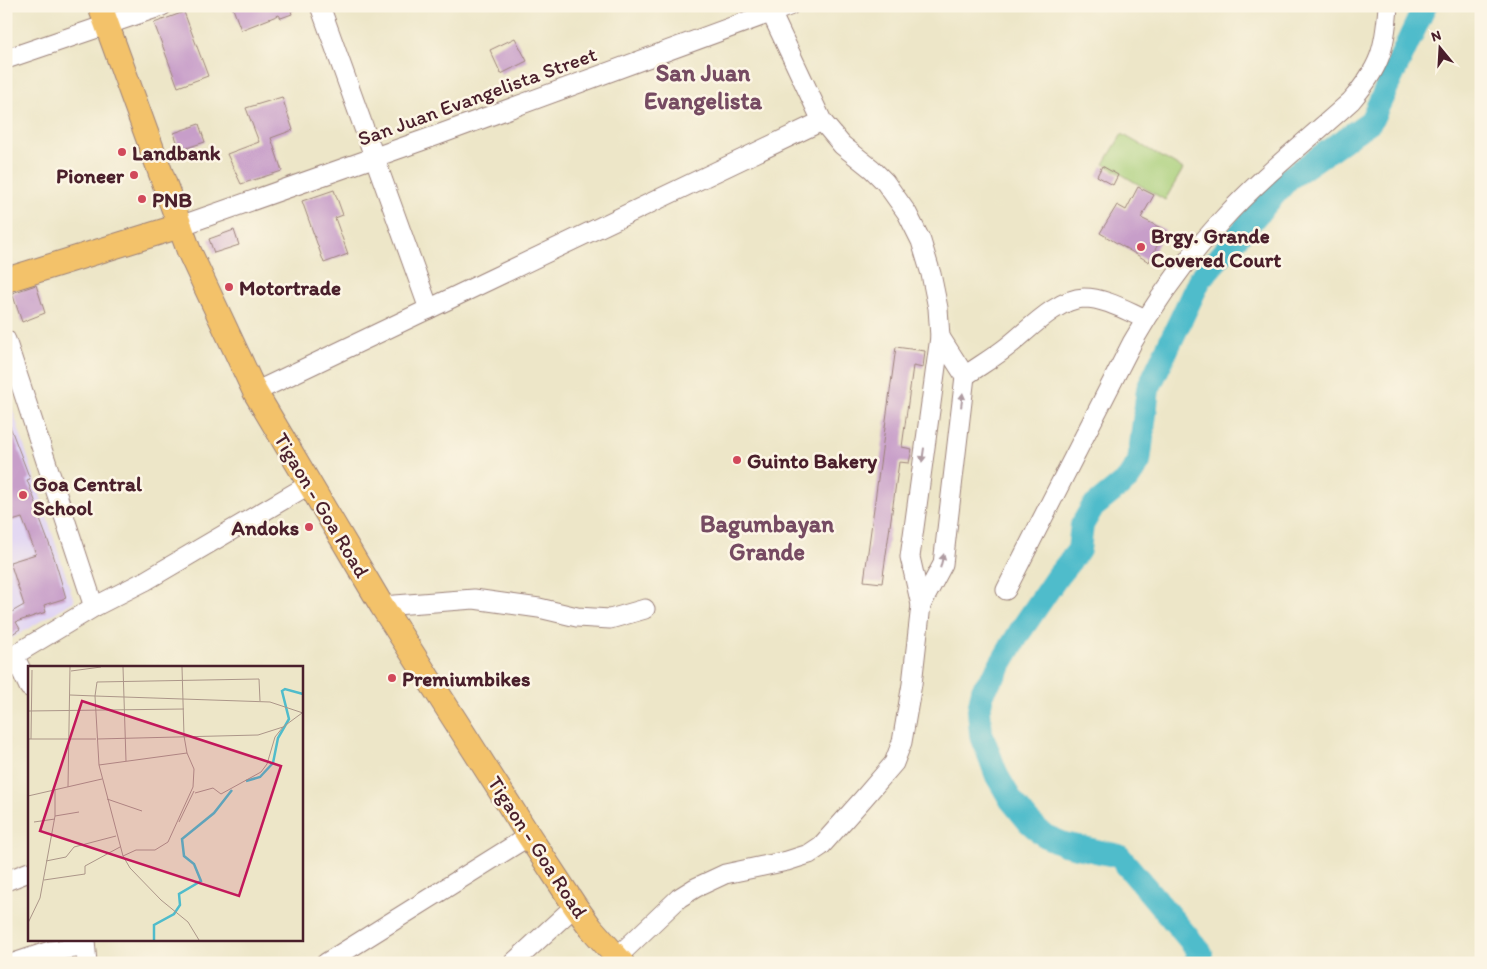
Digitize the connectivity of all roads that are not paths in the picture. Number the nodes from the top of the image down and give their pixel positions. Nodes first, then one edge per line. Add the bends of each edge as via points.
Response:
1 (162, 6) edge
2 (320, 6) edge
3 (788, 6) edge
4 (1388, 6) edge
5 (769, 10) edge
6 (103, 16) edge
7 (6, 59) edge
8 (822, 121) junction
9 (374, 157) junction
10 (180, 226) junction
11 (6, 280) edge
12 (429, 308) junction
13 (1146, 319) junction
14 (940, 337) junction
15 (6, 340) edge
16 (965, 376) junction
17 (255, 392) junction
18 (310, 484) junction
19 (1006, 590) dead end
20 (921, 605) junction
21 (382, 606) junction
22 (94, 607) junction
23 (645, 609) dead end
24 (10, 657) edge
25 (28, 684) edge
26 (529, 836) junction
27 (28, 872) edge
28 (6, 881) edge
29 (575, 906) junction
30 (86, 950) edge
31 (619, 960) edge
32 (14, 963) edge
33 (326, 963) edge
34 (513, 963) edge

1 - 6 street
2 - 9 street
3 - 5 street, San Juan Evangelista Street
4 - 13 street via 1386,37 1375,68 1364,85 1351,101 1223,219
5 - 8 street
5 - 9 street, San Juan Evangelista Street
6 - 7 street
6 - 10 main road, Tigaon - Goa Road
8 - 12 street
8 - 14 street via 842,145 885,182 907,213 931,274
9 - 10 street, San Juan Evangelista Street
9 - 12 street
10 - 11 main road
10 - 17 main road, Tigaon - Goa Road
12 - 17 street
13 - 16 street via 1110,304 1085,298 1073,300 1050,312
13 - 19 street
14 - 16 street
14 -> 20 street via 910,557
15 - 22 street
20 -> 16 street via 942,564
17 - 18 main road, Tigaon - Goa Road
18 - 21 main road, Tigaon - Goa Road
18 - 22 street via 145,581
20 - 31 street via 902,742 894,763 863,800 830,837 809,854 787,862 725,874 679,898
21 - 23 street via 474,599 610,620
21 - 26 main road, Tigaon - Goa Road
22 - 24 street
24 - 25 street
26 - 29 main road, Tigaon - Goa Road
26 - 33 street
27 - 28 street
29 - 31 main road, Tigaon - Goa Road
29 - 34 street
30 - 32 street via 50,951

